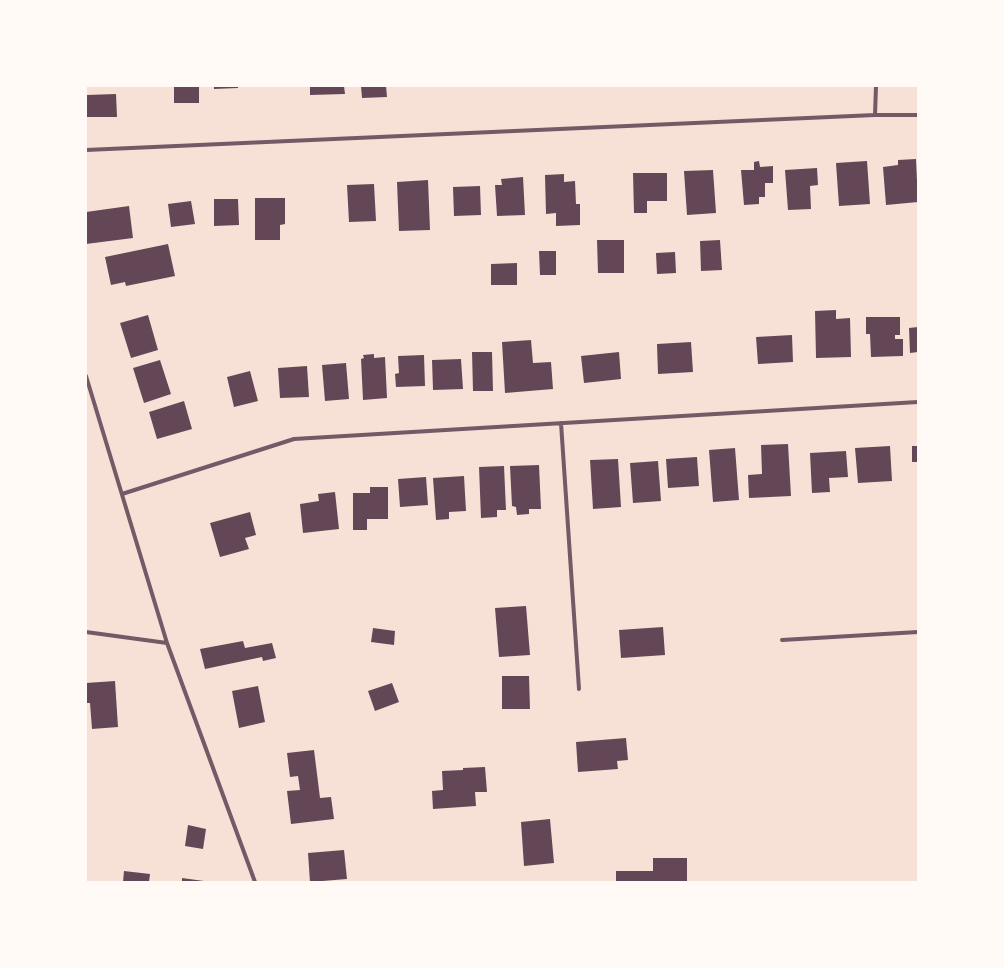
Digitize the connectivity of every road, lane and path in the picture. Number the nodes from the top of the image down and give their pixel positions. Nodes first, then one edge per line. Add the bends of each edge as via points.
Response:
1 (876, 86) edge
2 (875, 115) junction
3 (918, 115) edge
4 (86, 150) edge
5 (86, 376) edge
6 (918, 402) edge
7 (561, 423) junction
8 (122, 494) junction
9 (86, 632) edge
10 (918, 632) edge
11 (782, 640) dead end
12 (167, 643) junction
13 (578, 689) dead end
14 (255, 882) edge

1 - 2 street
2 - 3 street
2 - 4 street
5 - 8 street
6 - 7 street
7 - 8 street via 294,439
7 - 13 street
8 - 12 street
9 - 12 street
10 - 11 street
12 - 14 street

